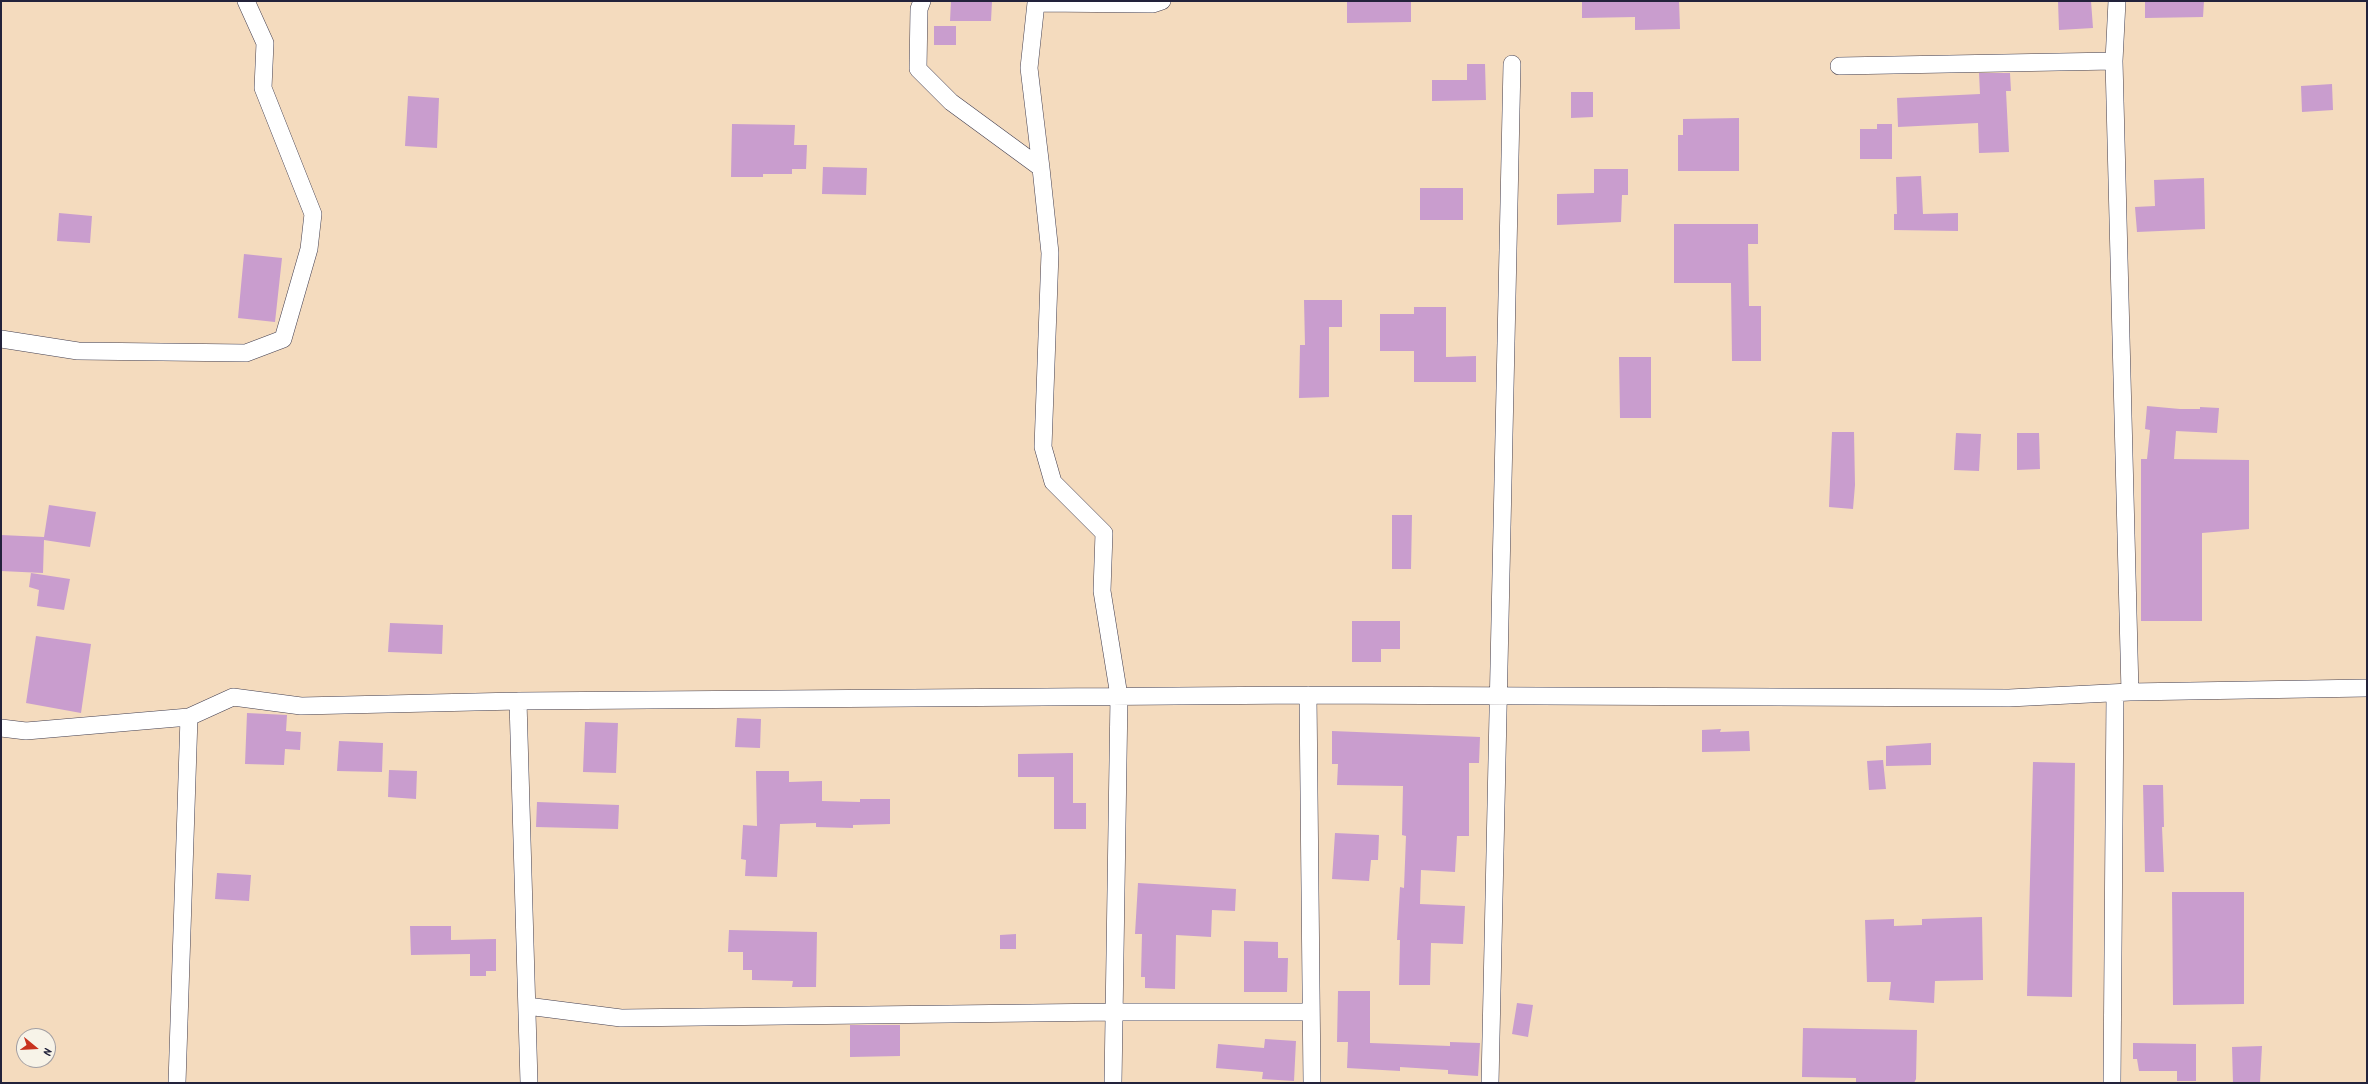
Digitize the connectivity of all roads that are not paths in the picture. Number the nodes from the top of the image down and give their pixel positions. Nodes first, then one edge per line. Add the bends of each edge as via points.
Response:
1 (246, 1) edge
2 (922, 1) edge
3 (1162, 1) edge
4 (2117, 1) edge
5 (2114, 61) junction
6 (1512, 64) dead end
7 (1839, 66) dead end
8 (1041, 168) junction
9 (1, 339) edge
10 (2367, 688) edge
11 (2122, 692) junction
12 (1308, 695) junction
13 (1119, 696) junction
14 (1498, 696) junction
15 (518, 701) junction
16 (189, 717) junction
17 (1, 728) edge
18 (527, 1006) junction
19 (1114, 1012) junction
20 (1311, 1012) junction
21 (177, 1083) edge
22 (529, 1083) edge
23 (1113, 1083) edge
24 (1312, 1083) edge
25 (1490, 1083) edge
26 (2112, 1083) edge

1 - 9 street via 265,43 263,88 313,214 309,249 283,339 246,353 78,351
2 - 8 street via 919,9 918,69 951,102
3 - 8 street via 1153,4 1036,3 1029,68
4 - 5 street
5 - 7 street
5 - 11 street
6 - 14 street
8 - 13 street via 1050,253 1043,447 1053,482 1104,533 1102,591
10 - 11 street
11 - 14 street via 2009,698
11 - 26 street
12 - 13 street
12 - 14 street
12 - 20 street
13 - 15 street
13 - 19 street
14 - 25 street
15 - 16 street via 301,706 233,697
15 - 18 street
16 - 17 street via 26,731
16 - 21 street
18 - 19 street via 621,1018
18 - 22 street
19 - 20 street
19 - 23 street
20 - 24 street

